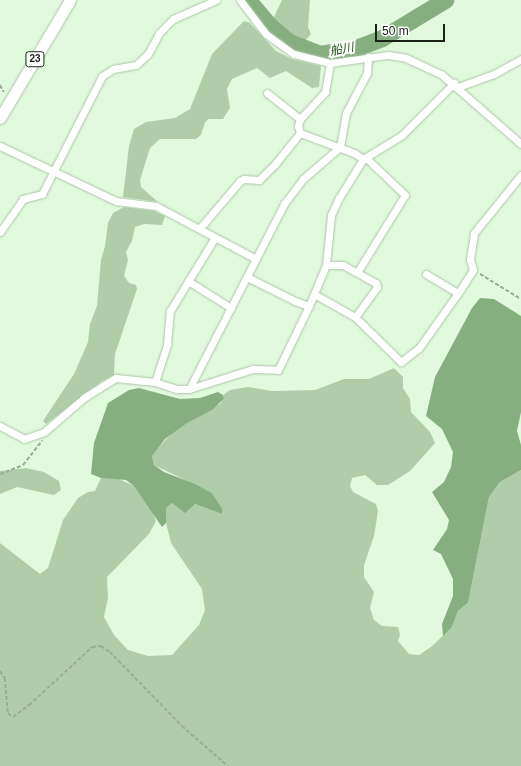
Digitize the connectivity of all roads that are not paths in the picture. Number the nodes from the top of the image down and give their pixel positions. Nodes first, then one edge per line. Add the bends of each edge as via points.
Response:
1 (70, 0) edge
2 (216, 0) edge
3 (240, 0) edge
4 (368, 57) junction
5 (521, 59) edge
6 (330, 63) junction
7 (456, 85) junction
8 (267, 93) dead end
9 (0, 118) edge
10 (300, 119) junction
11 (300, 133) junction
12 (520, 142) edge
13 (0, 146) edge
14 (340, 147) junction
15 (365, 158) junction
16 (54, 170) junction
17 (519, 180) edge
18 (200, 228) junction
19 (0, 232) edge
20 (214, 239) junction
21 (256, 259) junction
22 (326, 265) junction
23 (358, 271) junction
24 (426, 274) dead end
25 (247, 277) junction
26 (188, 281) junction
27 (458, 293) junction
28 (314, 294) junction
29 (309, 306) junction
30 (231, 308) junction
31 (355, 317) junction
32 (155, 382) junction
33 (189, 389) junction
34 (0, 426) edge

1 - 9 main road, 23
2 - 16 street via 173,19 159,34 148,54 136,65 113,69 102,76
3 - 6 street via 266,34 280,46 294,54
4 - 6 street
4 - 7 street via 388,54 406,58 441,74
4 - 14 street via 368,68 346,113
5 - 7 street via 494,74
6 - 10 street via 325,92
7 - 12 street
7 - 15 street via 402,135
8 - 10 street
10 - 11 street
11 - 14 street
11 - 18 street via 264,176 254,181 248,178 240,181
13 - 16 street
14 - 15 street
14 - 21 street via 303,179 290,194
15 - 22 street via 331,215
15 - 23 street via 405,195
16 - 18 street via 116,201 156,206
16 - 19 street via 42,194 23,199
17 - 27 street via 474,233 470,259 473,270
18 - 20 street
20 - 21 street
20 - 26 street
21 - 25 street
22 - 23 street via 343,265
22 - 28 street
23 - 31 street via 369,277 377,287
24 - 27 street
25 - 29 street via 295,302
25 - 30 street
26 - 30 street
26 - 32 street via 170,311 167,344
27 - 31 street via 419,348 401,362
28 - 29 street
28 - 31 street
29 - 33 street via 278,370 252,369
30 - 33 street
32 - 33 street via 177,389
32 - 34 street via 116,378 85,397 44,432 24,439

